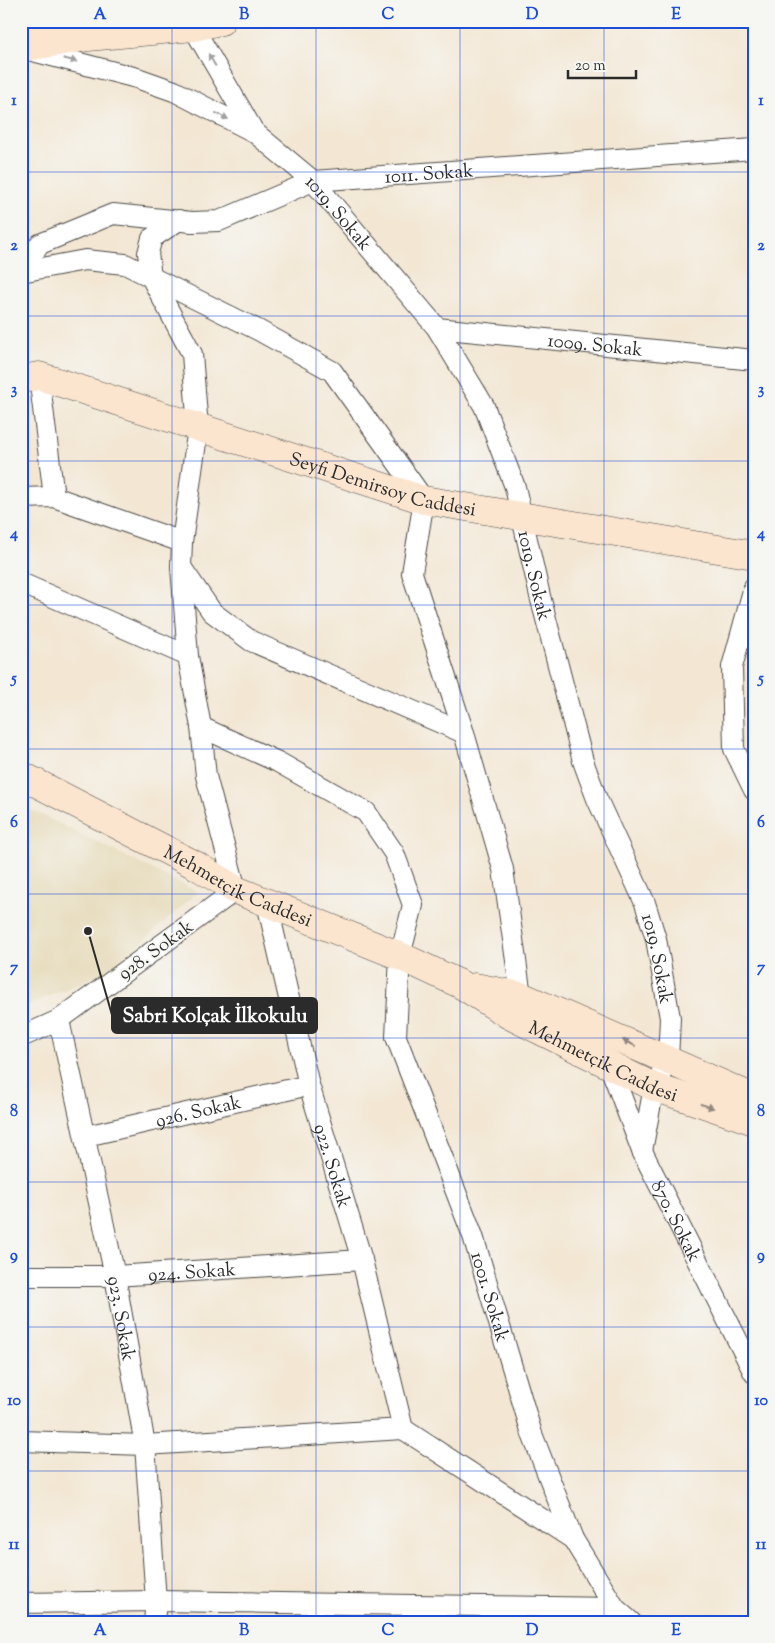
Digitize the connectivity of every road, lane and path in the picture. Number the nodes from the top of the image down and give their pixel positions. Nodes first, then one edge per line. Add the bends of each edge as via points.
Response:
1 (221, 21) edge
2 (193, 27) junction
3 (22, 41) edge
4 (254, 132) junction
5 (754, 149) edge
6 (313, 181) junction
7 (179, 220) junction
8 (21, 271) edge
9 (150, 276) junction
10 (437, 328) junction
11 (754, 360) edge
12 (30, 377) edge
13 (198, 428) junction
14 (54, 497) junction
15 (21, 498) edge
16 (424, 500) junction
17 (522, 516) junction
18 (182, 542) junction
19 (754, 556) edge
20 (181, 567) junction
21 (21, 583) edge
22 (754, 587) edge
23 (188, 656) junction
24 (201, 727) junction
25 (464, 733) junction
26 (21, 774) edge
27 (754, 790) edge
28 (236, 890) junction
29 (267, 903) junction
30 (400, 956) junction
31 (460, 984) junction
32 (521, 996) junction
33 (59, 1020) junction
34 (21, 1037) edge
35 (668, 1060) junction
36 (609, 1064) junction
37 (310, 1085) junction
38 (654, 1087) junction
39 (754, 1098) edge
40 (754, 1121) edge
41 (86, 1136) junction
42 (642, 1151) junction
43 (362, 1260) junction
44 (21, 1276) edge
45 (115, 1276) junction
46 (754, 1373) edge
47 (403, 1429) junction
48 (21, 1442) edge
49 (145, 1445) junction
50 (572, 1538) junction
51 (156, 1601) junction
52 (21, 1602) edge
53 (615, 1608) junction
54 (154, 1622) edge
55 (631, 1622) edge

1 - 2 main road
2 - 3 main road
4 -> 2 street, 1019. Sokak
3 -> 4 street, 1019. Sokak via 174,91
4 - 6 street, 1019. Sokak
5 - 6 street, 1011. Sokak
6 - 7 street, 1011. Sokak via 219,221
6 - 10 street, 1019. Sokak
7 - 8 street, 1011. Sokak via 113,214 40,244
7 - 9 street via 152,238 148,253
8 - 9 street via 85,260 125,264
9 - 13 street via 192,354
9 - 16 street via 332,371
10 - 11 street, 1009. Sokak
10 - 17 street, 1019. Sokak via 484,406 516,487
12 - 13 main road, Seyfi Demirsoy Caddesi
12 - 14 street
13 - 16 main road, Seyfi Demirsoy Caddesi
13 - 18 street
14 - 15 street
14 - 18 street
16 - 17 main road, Seyfi Demirsoy Caddesi
16 - 25 street via 412,573
17 - 19 main road, Seyfi Demirsoy Caddesi
17 - 35 street, 1019. Sokak via 583,761 645,903 656,939 670,1018
18 - 20 street
20 - 23 street
20 - 25 street via 212,612 251,641
21 - 23 street
22 - 27 street via 732,667 734,749
23 - 24 street
24 - 28 street via 206,776
24 - 30 street, 1001. Sokak via 278,762 366,812 394,853 414,905
25 - 32 street via 504,869
26 - 28 main road, Mehmetçik Caddesi via 197,866
28 - 29 main road, Mehmetçik Caddesi
28 - 33 street, 928. Sokak
29 - 30 main road, Mehmetçik Caddesi
29 - 37 street, 922. Sokak
30 - 31 main road, Mehmetçik Caddesi
30 - 50 street, 1001. Sokak via 396,1037 473,1236 532,1434
31 - 32 main road, Mehmetçik Caddesi
31 - 36 main road, Mehmetçik Caddesi via 509,1015
35 -> 32 main road, Mehmetçik Caddesi
33 - 34 street, 928. Sokak
33 - 41 street, 923. Sokak
35 - 38 street, 1019. Sokak
35 - 39 main road, Mehmetçik Caddesi
36 - 38 main road, Mehmetçik Caddesi
36 - 42 street, 870. Sokak
37 - 41 street, 926. Sokak
37 - 43 street, 922. Sokak
38 -> 40 main road, Mehmetçik Caddesi
38 - 42 street, 1019. Sokak
41 - 45 street, 923. Sokak
42 - 46 street, 870. Sokak
43 - 45 street, 924. Sokak
43 - 47 street, 922. Sokak
44 - 45 street, 924. Sokak
45 - 49 street, 923. Sokak
47 - 49 street
47 - 50 street
48 - 49 street
49 - 51 street, 923. Sokak
50 - 53 street, 1001. Sokak
51 - 52 street
51 - 53 street
51 - 54 street, 923. Sokak
53 - 55 street, 1001. Sokak

